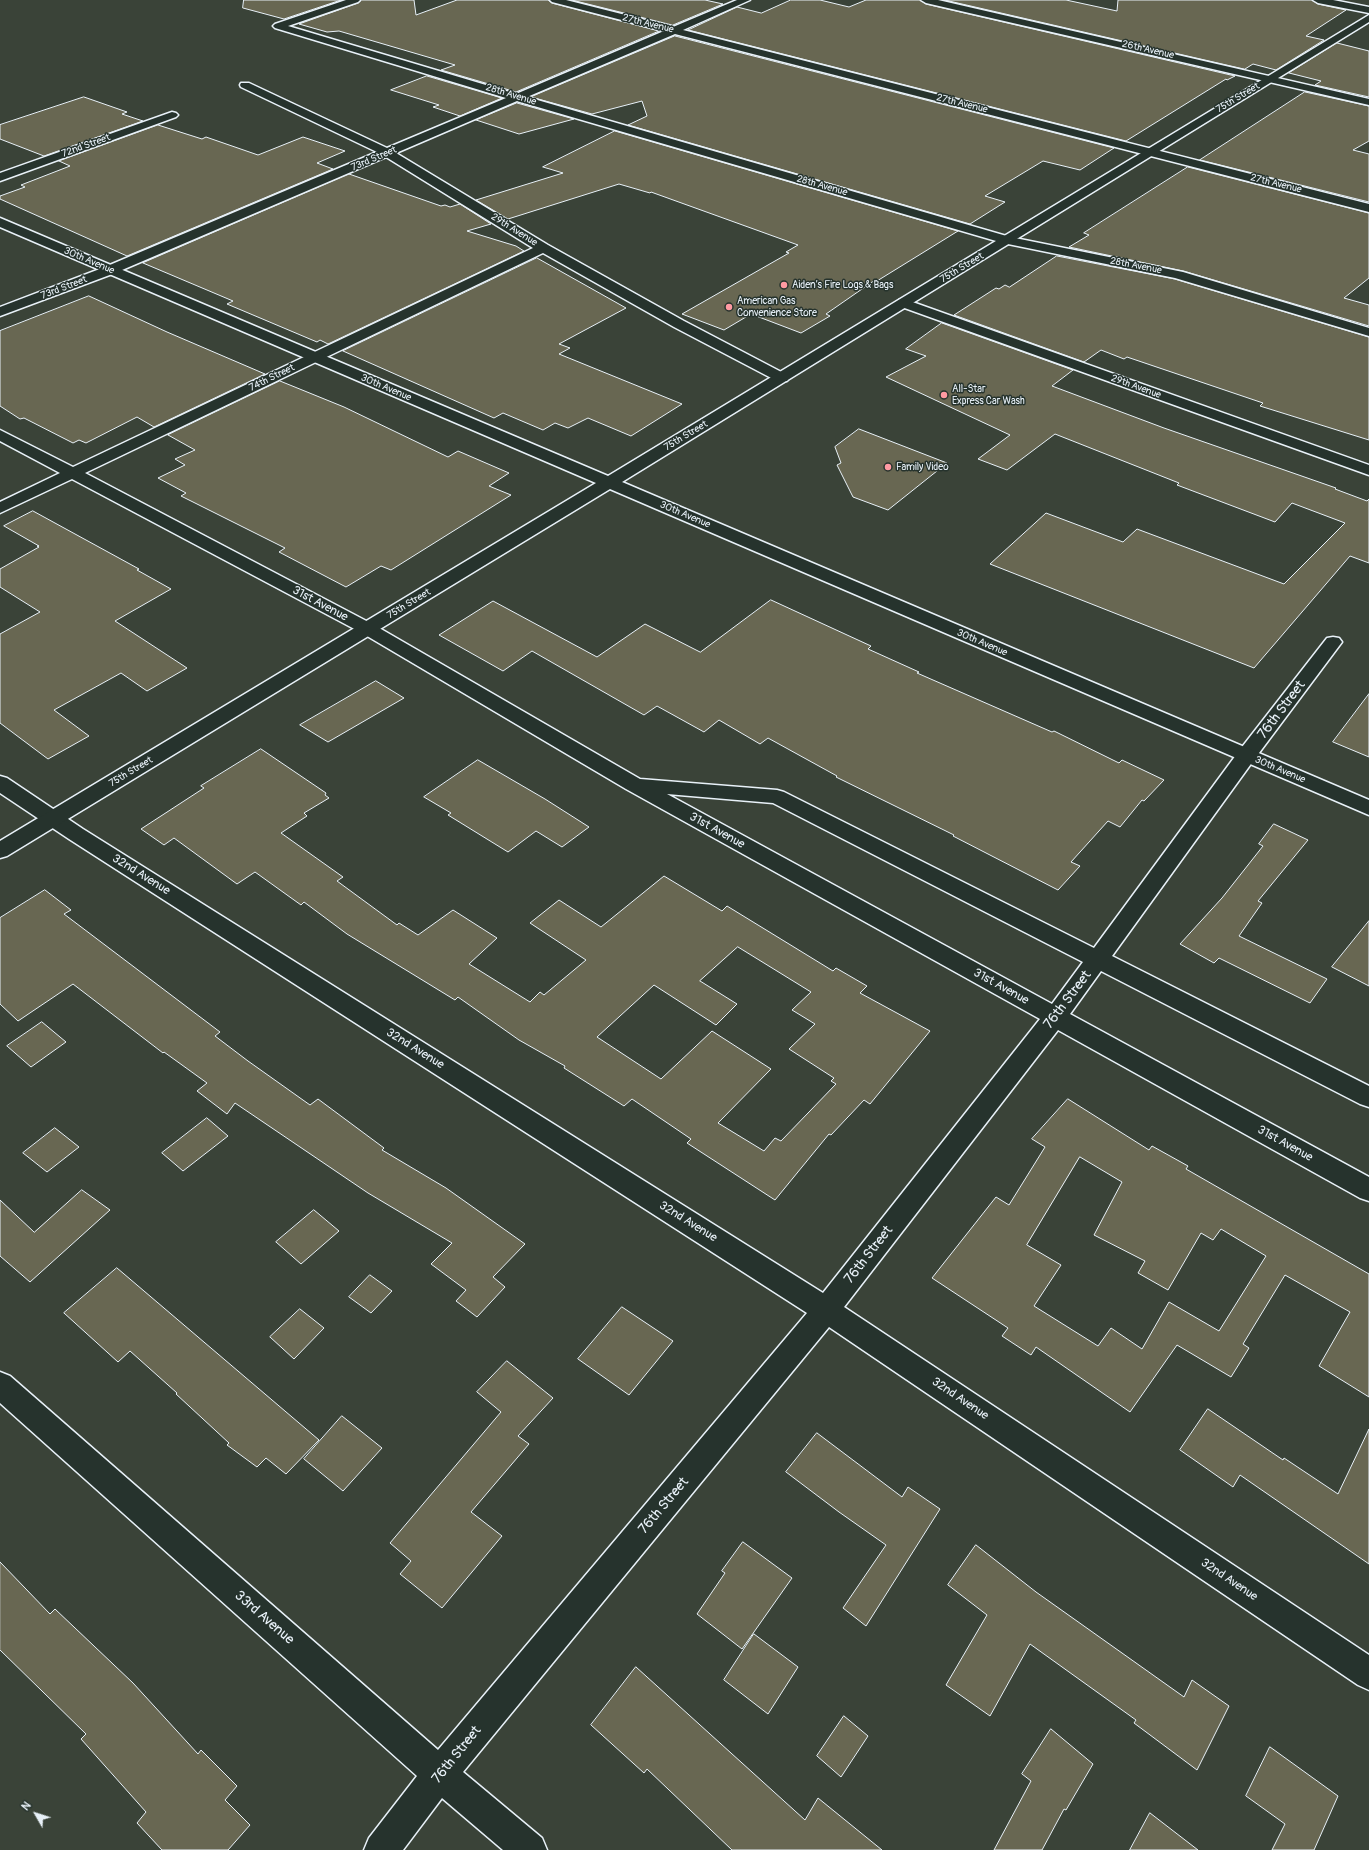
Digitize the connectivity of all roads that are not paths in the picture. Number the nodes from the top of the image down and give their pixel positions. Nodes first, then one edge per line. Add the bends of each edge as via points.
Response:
1 (355, 0) edge
2 (555, 0) edge
3 (746, 0) edge
4 (926, 0) edge
5 (1318, 0) edge
6 (1369, 10) edge
7 (1369, 18) edge
8 (672, 30) junction
9 (1270, 78) junction
10 (245, 85) dead end
11 (518, 98) junction
12 (1369, 102) edge
13 (172, 115) dead end
14 (1150, 152) junction
15 (388, 153) junction
16 (0, 177) edge
17 (1369, 208) edge
18 (0, 222) edge
19 (1008, 240) junction
20 (544, 248) junction
21 (110, 270) junction
22 (904, 303) junction
23 (0, 312) edge
24 (1369, 332) edge
25 (314, 357) junction
26 (782, 378) junction
27 (0, 435) edge
28 (1369, 470) edge
29 (73, 474) junction
30 (609, 483) junction
31 (0, 508) edge
32 (368, 629) junction
33 (1333, 642) dead end
34 (1246, 756) junction
35 (0, 783) edge
36 (633, 784) junction
37 (1369, 808) edge
38 (53, 819) junction
39 (0, 851) edge
40 (1098, 959) junction
41 (1055, 1018) junction
42 (1369, 1097) edge
43 (1369, 1190) edge
44 (826, 1310) junction
45 (0, 1385) edge
46 (1369, 1674) edge
47 (440, 1774) junction
48 (381, 1850) edge
49 (530, 1850) edge

1 - 11 street, 28th Avenue via 278,26
2 - 8 street, 27th Avenue
3 - 8 street, 73rd Street
4 - 9 street, 26th Avenue
5 - 6 street
7 - 9 street, 75th Street
8 - 11 street, 73rd Street
8 - 14 street, 27th Avenue
9 - 12 street, 26th Avenue
9 - 14 street, 75th Street
10 - 15 street, 29th Avenue
11 - 15 street, 73rd Street
11 - 19 street, 28th Avenue
13 - 16 street, 72nd Street
14 - 17 street, 27th Avenue
14 - 19 street, 75th Street
15 - 20 street, 29th Avenue
15 - 21 street, 73rd Street
18 - 21 street, 30th Avenue
19 - 22 street, 75th Street
19 - 24 street, 28th Avenue via 1178,275
20 - 25 street, 74th Street
20 - 26 street, 29th Avenue
21 - 23 street, 73rd Street
21 - 25 street, 30th Avenue
22 - 26 street, 75th Street
22 - 28 street, 29th Avenue
25 - 29 street, 74th Street
25 - 30 street, 30th Avenue
26 - 30 street, 75th Street
27 - 29 street, 31st Avenue
29 - 31 street, 74th Street
29 - 32 street, 31st Avenue
30 - 32 street, 75th Street
30 - 34 street, 30th Avenue
32 - 36 street, 31st Avenue
32 - 38 street, 75th Street
33 - 34 street, 76th Street
34 - 37 street, 30th Avenue
34 - 40 street, 76th Street
35 - 38 street, 32nd Avenue
36 - 40 street, 31st Avenue via 777,797
36 - 41 street, 31st Avenue
38 - 39 street, 75th Street
38 - 44 street, 32nd Avenue
40 - 41 street, 76th Street
40 - 42 street, 31st Avenue
41 - 43 street, 31st Avenue
41 - 44 street, 76th Street
44 - 46 street, 32nd Avenue
44 - 47 street, 76th Street
45 - 47 street, 33rd Avenue
47 - 48 street, 76th Street
47 - 49 street, 33rd Avenue

